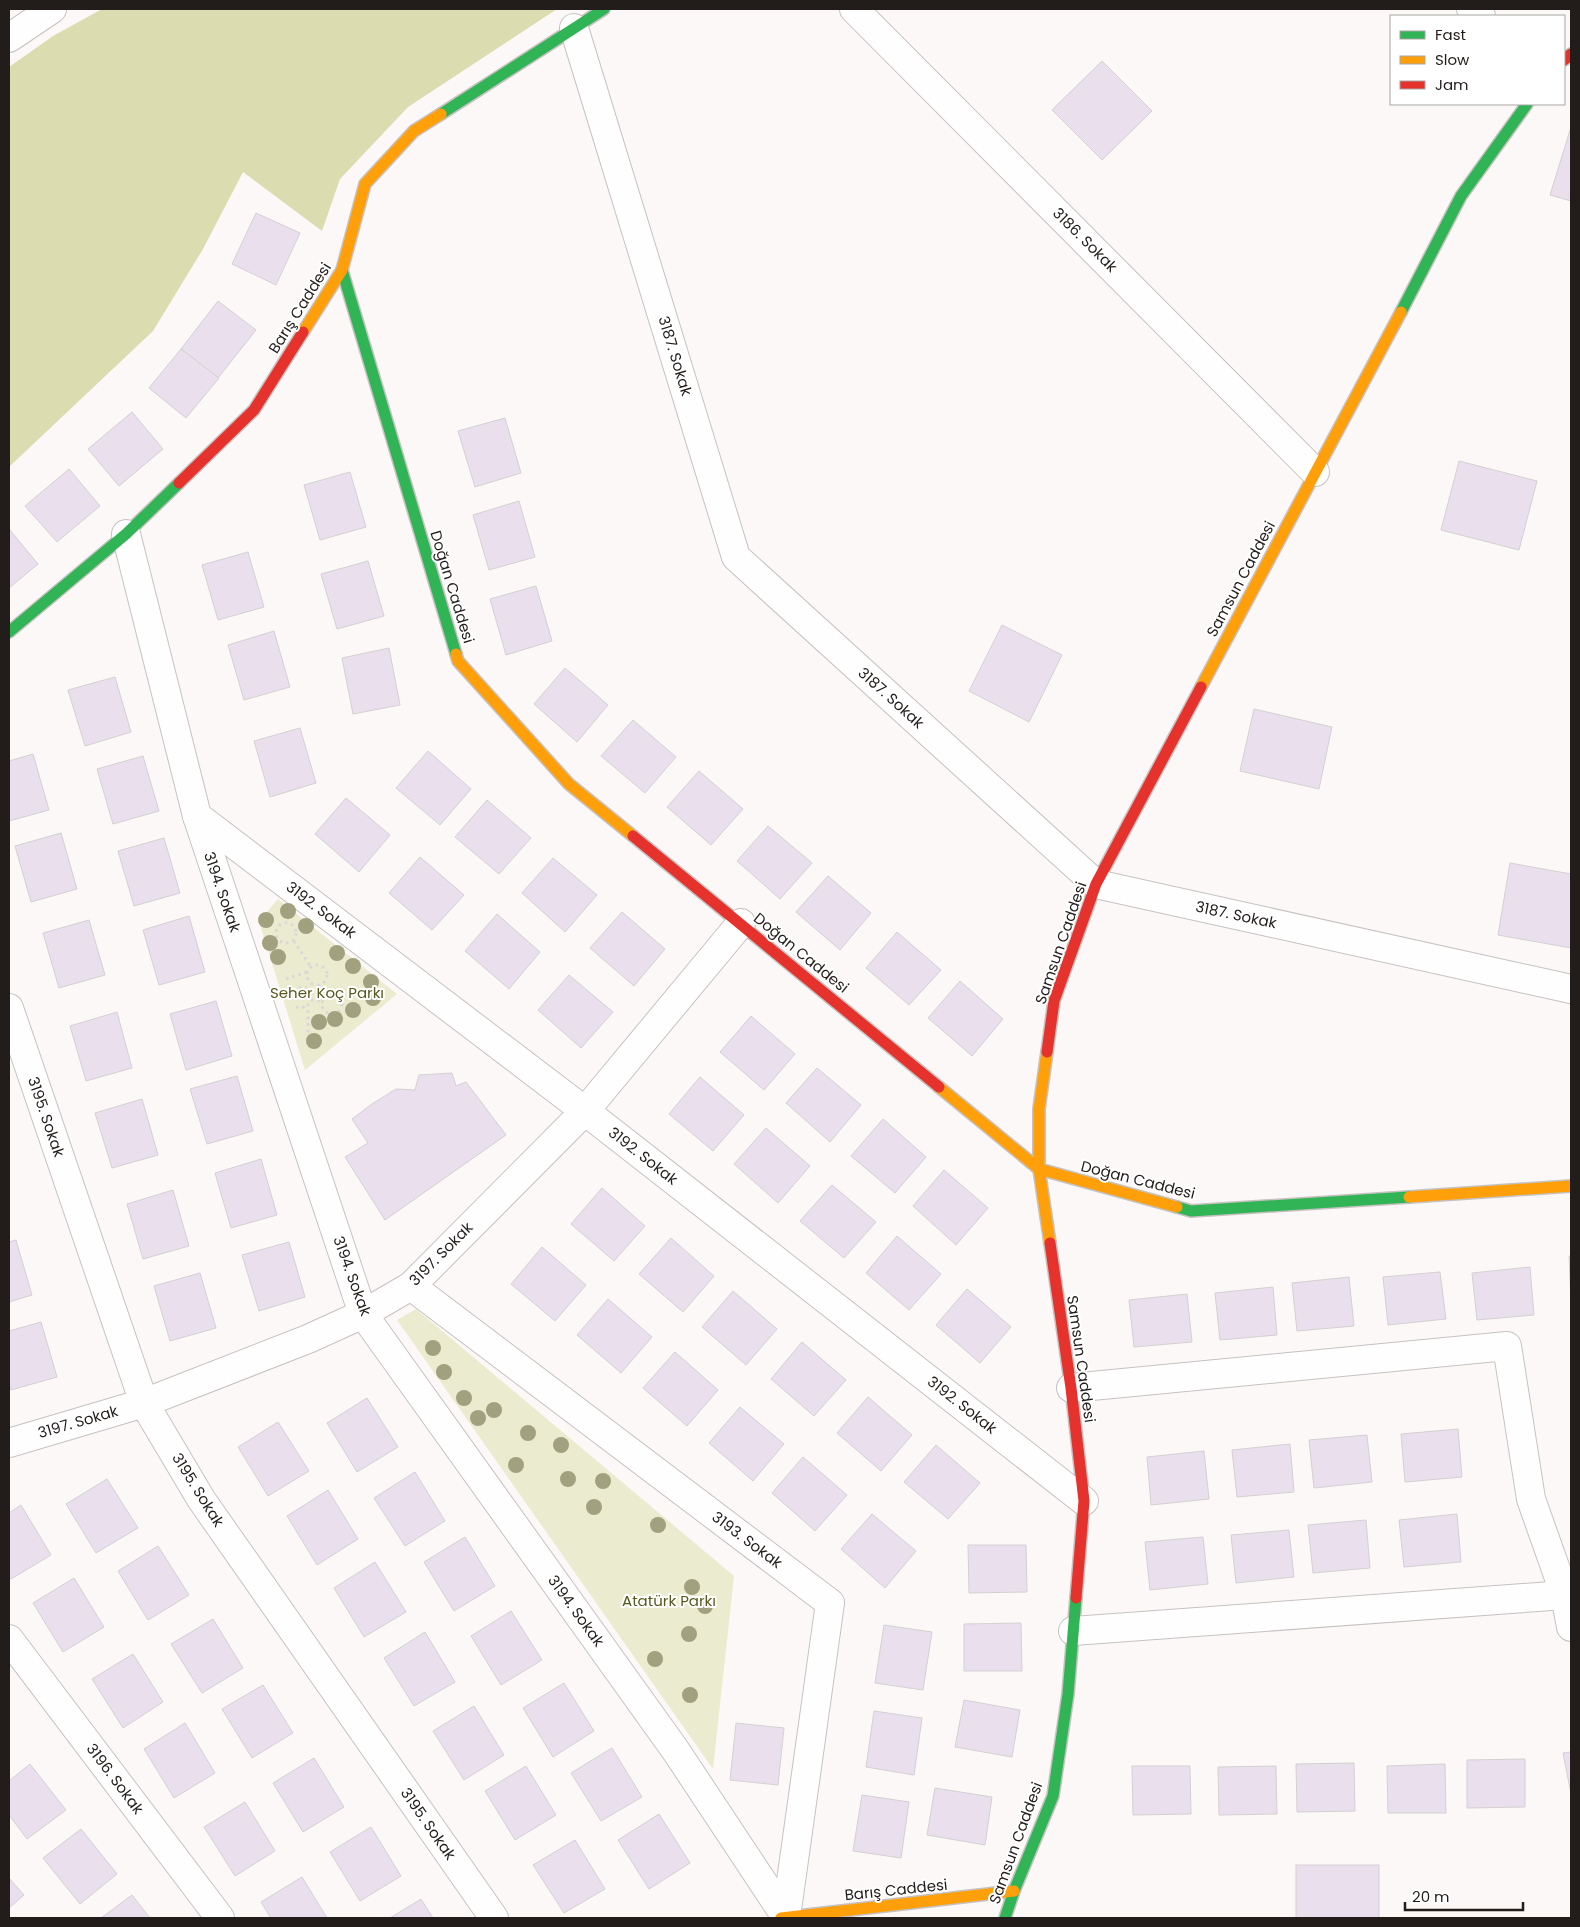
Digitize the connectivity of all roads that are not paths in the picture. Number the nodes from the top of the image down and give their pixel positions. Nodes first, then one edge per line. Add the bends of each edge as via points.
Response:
1 (52, 9) edge
2 (604, 9) edge
3 (854, 9) edge
4 (574, 28) junction
5 (9, 38) edge
6 (1526, 105) edge
7 (342, 270) junction
8 (1315, 472) junction
9 (126, 534) junction
10 (9, 632) edge
11 (197, 816) junction
12 (1096, 884) junction
13 (741, 923) junction
14 (1571, 989) edge
15 (9, 1008) edge
16 (585, 1111) junction
17 (1039, 1169) junction
18 (1571, 1186) edge
19 (411, 1286) junction
20 (363, 1314) junction
21 (1071, 1388) junction
22 (144, 1403) junction
23 (9, 1443) edge
24 (1084, 1501) junction
25 (1565, 1595) junction
26 (1571, 1627) edge
27 (1073, 1631) junction
28 (9, 1639) edge
29 (1014, 1891) junction
30 (220, 1918) edge
31 (494, 1918) edge
32 (784, 1918) edge
33 (1005, 1918) edge

1 - 5 street
2 - 4 street, Barış Caddesi
3 - 8 street, 3186. Sokak
4 - 7 street, Barış Caddesi via 414,131 365,184
4 - 12 street, 3187. Sokak via 736,558
6 - 8 street, Samsun Caddesi via 1461,196
7 - 9 street, Barış Caddesi via 254,410
7 - 13 street, Doğan Caddesi via 458,661 569,784
8 - 12 street, Samsun Caddesi
9 - 10 street, Barış Caddesi
9 - 11 street, 3194. Sokak
11 - 16 street, 3192. Sokak
11 - 20 street, 3194. Sokak
12 - 14 street, 3187. Sokak
12 - 17 street, Samsun Caddesi via 1054,1000 1039,1109
13 - 16 street, 3197. Sokak
13 - 17 street, Doğan Caddesi
15 - 22 street, 3195. Sokak
16 - 19 street, 3197. Sokak
16 - 24 street, 3192. Sokak
17 - 18 street, Doğan Caddesi via 1190,1211
17 - 21 street, Samsun Caddesi
19 - 20 street, 3197. Sokak
19 - 32 street, 3193. Sokak via 830,1603
20 - 22 street, 3197. Sokak
20 - 32 street, 3194. Sokak via 676,1751
21 - 24 street, Samsun Caddesi
21 - 25 street via 1507,1346 1531,1499
22 - 23 street, 3197. Sokak
22 - 31 street, 3195. Sokak via 201,1499
24 - 27 street, Samsun Caddesi
25 - 26 street
25 - 27 street
27 - 29 street, Samsun Caddesi via 1068,1694 1053,1796
28 - 30 street, 3196. Sokak
29 - 32 street, Barış Caddesi
29 - 33 street, Samsun Caddesi

